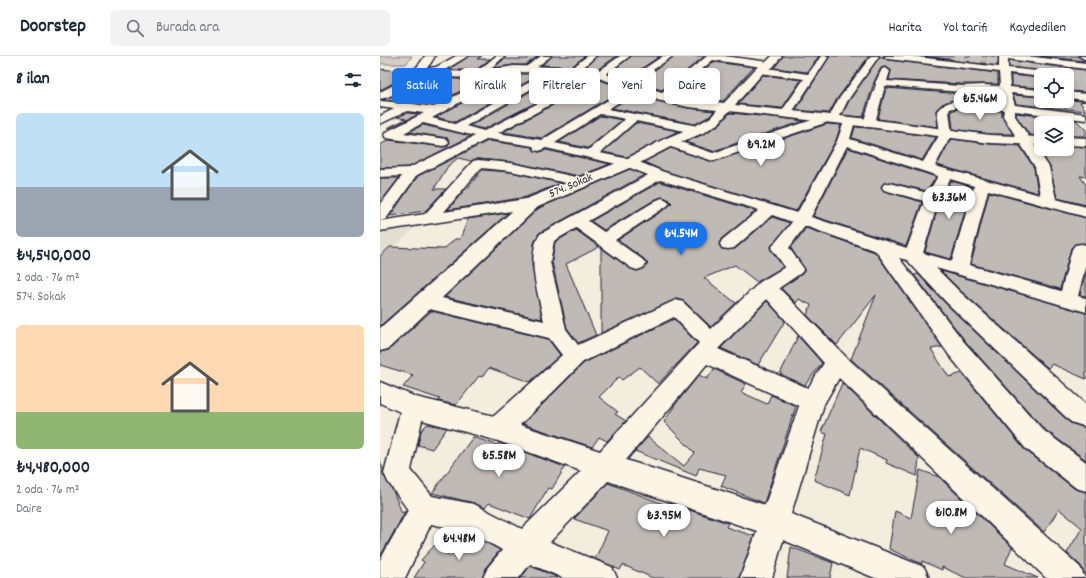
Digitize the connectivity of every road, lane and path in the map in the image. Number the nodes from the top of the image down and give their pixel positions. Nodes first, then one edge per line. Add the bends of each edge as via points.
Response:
1 (419, 56) edge
2 (430, 56) edge
3 (463, 56) edge
4 (501, 56) edge
5 (546, 56) edge
6 (592, 56) edge
7 (626, 56) edge
8 (669, 56) edge
9 (712, 56) edge
10 (825, 56) edge
11 (875, 56) edge
12 (891, 56) edge
13 (1004, 56) edge
14 (1018, 57) edge
15 (745, 61) junction
16 (957, 61) edge
17 (768, 64) edge
18 (1086, 66) edge
19 (416, 68) edge
20 (417, 68) edge
21 (441, 68) edge
22 (486, 68) edge
23 (530, 68) edge
24 (578, 68) edge
25 (654, 68) edge
26 (735, 70) dead end
27 (1005, 70) junction
28 (600, 74) edge
29 (1034, 74) edge
30 (810, 77) junction
31 (880, 83) junction
32 (392, 84) edge
33 (529, 86) edge
34 (944, 88) junction
35 (962, 89) junction
36 (392, 90) edge
37 (1005, 90) junction
38 (380, 91) edge
39 (1034, 92) edge
40 (656, 93) edge
41 (380, 96) edge
42 (1074, 96) edge
43 (1086, 97) edge
44 (460, 98) edge
45 (661, 98) junction
46 (975, 103) junction
47 (380, 104) edge
48 (544, 104) edge
49 (609, 104) edge
50 (407, 106) junction
51 (1010, 106) junction
52 (727, 108) junction
53 (437, 110) junction
54 (600, 111) junction
55 (785, 115) junction
56 (1038, 116) edge
57 (634, 117) junction
58 (1074, 117) edge
59 (1086, 117) edge
60 (423, 119) junction
61 (829, 120) junction
62 (380, 121) edge
63 (849, 121) junction
64 (869, 123) junction
65 (457, 127) junction
66 (698, 130) junction
67 (946, 134) junction
68 (386, 135) edge
69 (486, 135) junction
70 (843, 141) junction
71 (1074, 141) edge
72 (443, 142) dead end
73 (669, 142) junction
74 (1027, 142) junction
75 (1034, 142) edge
76 (1086, 142) edge
77 (544, 144) junction
78 (592, 153) junction
79 (520, 160) junction
80 (629, 163) junction
81 (927, 168) junction
82 (380, 172) edge
83 (412, 172) junction
84 (946, 174) junction
85 (660, 175) junction
86 (580, 182) junction
87 (982, 184) junction
88 (890, 187) dead end
89 (380, 192) edge
90 (397, 192) junction
91 (932, 199) junction
92 (1048, 202) junction
93 (532, 203) junction
94 (662, 203) dead end
95 (770, 209) junction
96 (1086, 212) edge
97 (380, 216) edge
98 (430, 218) junction
99 (577, 221) junction
100 (801, 221) junction
101 (380, 226) edge
102 (603, 240) junction
103 (728, 244) dead end
104 (882, 247) junction
105 (1086, 251) edge
106 (913, 256) junction
107 (637, 264) dead end
108 (959, 269) junction
109 (767, 287) junction
110 (1068, 299) junction
111 (424, 301) junction
112 (1086, 305) edge
113 (556, 332) junction
114 (380, 342) edge
115 (707, 347) junction
116 (575, 356) junction
117 (837, 362) junction
118 (380, 392) edge
119 (812, 401) junction
120 (413, 407) junction
121 (1086, 416) edge
122 (498, 429) junction
123 (604, 466) junction
124 (1086, 478) edge
125 (424, 509) junction
126 (774, 522) junction
127 (525, 547) junction
128 (389, 578) edge
129 (499, 578) edge
130 (601, 578) edge
131 (756, 578) edge
132 (913, 578) edge
133 (1069, 578) edge

1 - 19 street
2 - 20 street
3 - 21 street
4 - 22 street
5 - 23 street
6 - 24 street
7 - 28 street
8 - 25 street
9 - 15 street
9 - 45 street
10 - 30 street
11 - 61 street
12 - 16 street
12 - 31 street via 890,69
13 - 14 street
13 - 27 street
14 - 18 street
15 - 17 street
15 - 26 street
16 - 27 street
16 - 34 street via 954,72 946,74
17 - 30 street
17 - 52 street, 574. Sokak
27 - 29 street
27 - 37 street
30 - 55 street
31 - 34 street
31 - 64 street
32 - 38 street
33 - 65 street
34 - 35 street
35 - 37 street
35 - 46 street
36 - 41 street
37 - 39 street
37 - 51 street
40 - 45 street
42 - 43 street
44 - 53 street
45 - 52 street
46 - 51 street
46 - 67 street via 960,103 946,107 943,111
47 - 50 street
48 - 69 street
49 - 54 street
50 - 53 street
50 - 62 street
51 - 56 street
51 - 74 street via 1009,116
52 - 55 street
52 - 66 street, 574. Sokak via 715,120
53 - 60 street
54 - 57 street
54 - 77 street
55 - 61 street
57 - 66 street
57 - 78 street
58 - 59 street
60 - 65 street
60 - 68 street
61 - 63 street
61 - 73 street via 713,157
63 - 64 street
63 - 70 street
64 - 67 street
65 - 69 street
66 - 73 street, 574. Sokak
67 - 74 street
67 - 81 street
68 - 72 street
69 - 77 street
69 - 83 street
70 - 81 street
70 - 100 street
71 - 76 street
73 - 80 street, 574. Sokak
74 - 75 street
74 - 92 street via 1042,167
77 - 78 street
77 - 79 street
78 - 80 street
79 - 86 street
79 - 98 street via 478,164
80 - 85 street
80 - 86 street, 574. Sokak
81 - 84 street
82 - 83 street
83 - 90 street
84 - 87 street
84 - 91 street
85 - 95 street
85 - 99 street
86 - 93 street, 574. Sokak
87 - 92 street
87 - 108 street
88 - 91 street
89 - 90 street
90 - 97 street
91 - 106 street
92 - 96 street
93 - 98 street
93 - 111 street, 574. Sokak
94 - 102 street
95 - 100 street
95 - 103 street
98 - 101 street
99 - 102 street
99 - 113 street via 546,238 541,262
100 - 104 street
100 - 109 street via 780,248 795,269
102 - 107 street
104 - 106 street
104 - 124 street via 957,349 1034,439
105 - 110 street via 1081,250
106 - 108 street
106 - 121 street via 1080,414
108 - 110 street
109 - 115 street
109 - 117 street
110 - 112 street
111 - 113 street
111 - 114 street, 574. Sokak
113 - 116 street
115 - 116 street via 676,307
115 - 119 street
115 - 123 street
116 - 122 street
117 - 119 street
117 - 133 street
118 - 120 street
119 - 126 street
120 - 122 street
120 - 125 street via 397,473
122 - 123 street
123 - 126 street
123 - 127 street
125 - 127 street via 474,518
125 - 128 street
126 - 131 street
126 - 132 street
127 - 129 street
127 - 130 street

